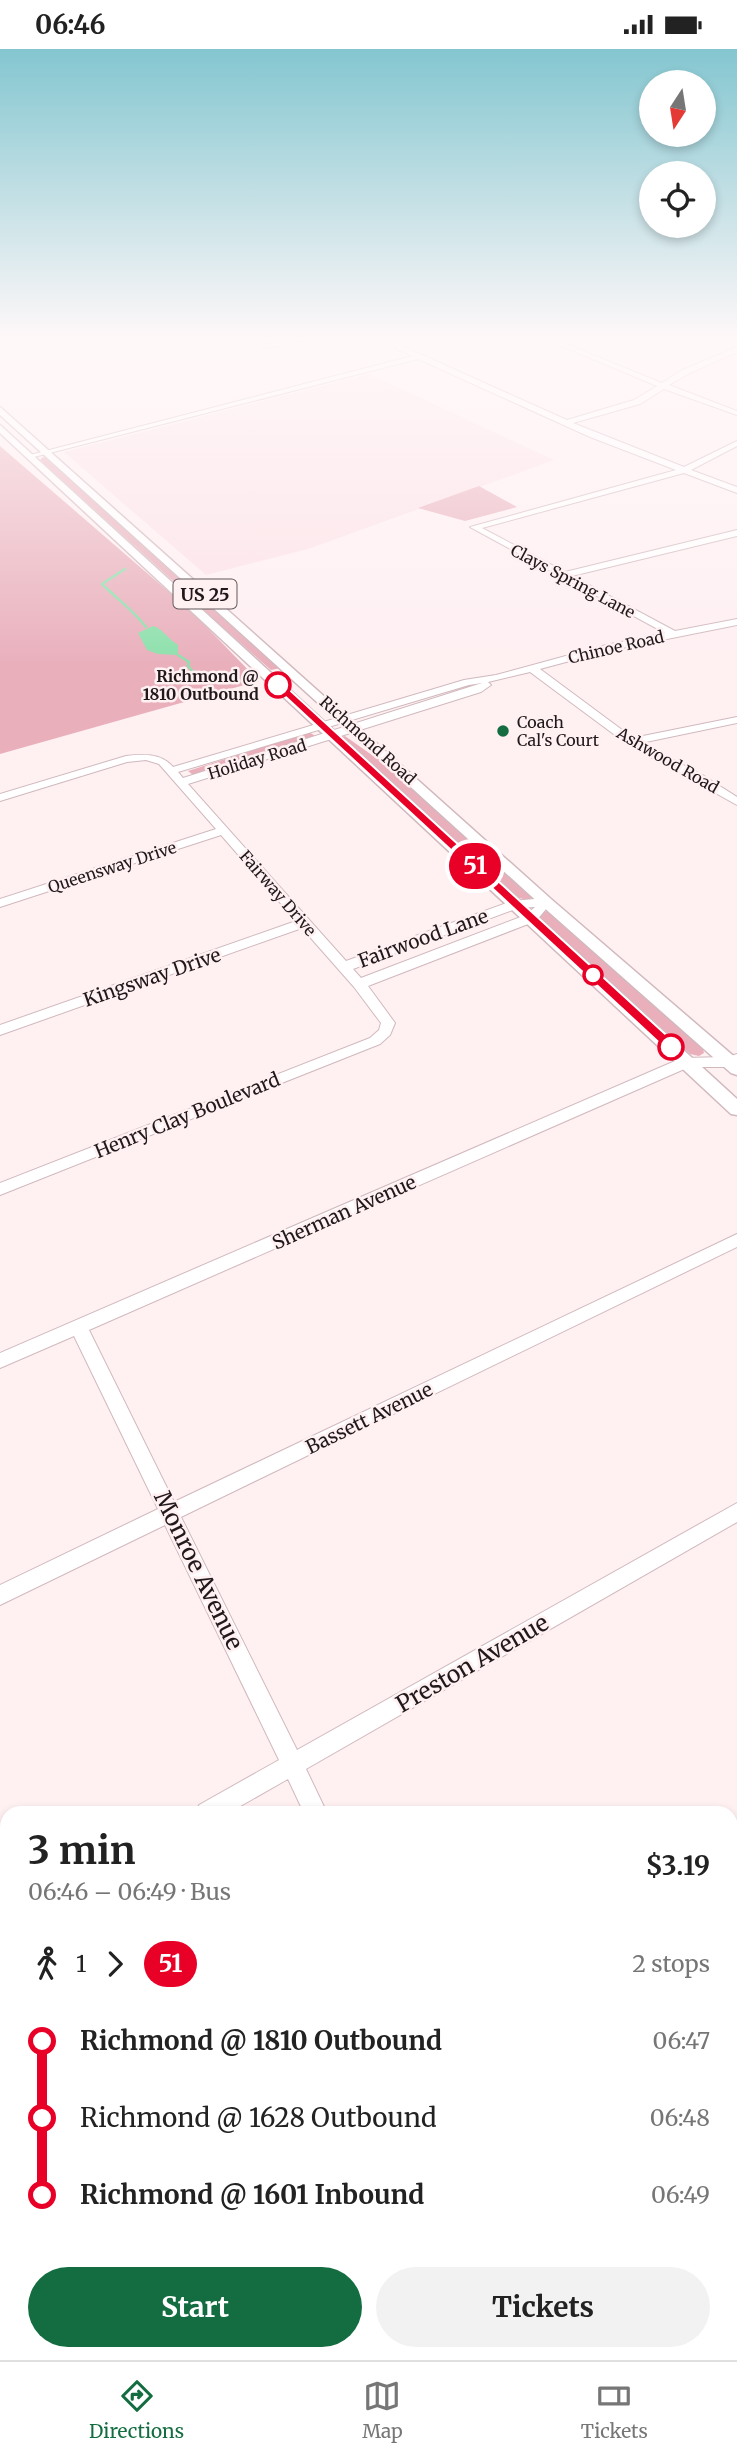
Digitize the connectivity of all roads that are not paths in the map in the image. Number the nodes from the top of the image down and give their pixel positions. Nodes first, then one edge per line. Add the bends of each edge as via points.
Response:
1 (21, 448) edge
2 (41, 448) edge
3 (62, 448) edge
4 (628, 448) edge
5 (727, 448) edge
6 (46, 452) junction
7 (30, 456) junction
8 (684, 470) junction
9 (737, 490) edge
10 (737, 533) edge
11 (565, 575) junction
12 (737, 622) edge
13 (673, 634) junction
14 (531, 668) junction
15 (497, 678) junction
16 (737, 720) edge
17 (340, 728) junction
18 (631, 742) junction
19 (171, 771) junction
20 (182, 782) junction
21 (0, 798) edge
22 (737, 802) edge
23 (223, 831) junction
24 (546, 902) junction
25 (0, 903) edge
26 (516, 904) junction
27 (531, 918) junction
28 (304, 923) junction
29 (344, 967) junction
30 (359, 984) junction
31 (0, 1030) edge
32 (374, 1041) joint
33 (687, 1062) junction
34 (734, 1063) edge
35 (737, 1109) edge
36 (0, 1189) edge
37 (737, 1240) edge
38 (79, 1328) junction
39 (0, 1361) edge
40 (171, 1513) junction
41 (737, 1513) edge
42 (0, 1595) edge
43 (293, 1765) junction
44 (220, 1806) edge
45 (313, 1806) edge

1 - 7 main road, US 25
2 - 6 main road, Richmond Road / US 25
3 - 6 street
4 - 8 street
5 - 8 street
6 - 7 street
6 - 17 main road, Richmond Road / US 25
7 - 17 main road, US 25 via 269,676 299,691
8 - 9 street
8 - 11 street, Clays Spring Lane via 474,527
10 - 11 street
11 - 13 street, Clays Spring Lane
12 - 13 street, Chinoe Road
13 - 14 street, Chinoe Road
14 - 15 street, Chinoe Road
14 - 18 street, Ashwood Road
15 - 17 street, Chinoe Road via 467,682
15 - 17 street, Chinoe Road via 477,690
16 - 18 street
17 - 19 street, Holiday Road
17 - 20 street, Holiday Road
17 - 24 main road, Richmond Road / US 25 via 404,772
17 - 26 main road, Richmond Road / US 25
18 - 22 street, Ashwood Road
19 - 20 street, Fairway Drive
19 - 21 street, Fairway Drive via 163,762 145,757 126,759
20 - 23 street, Fairway Drive
23 - 25 street, Queensway Drive
23 - 28 street, Fairway Drive
24 - 26 street, Fairwood Lane
24 - 27 street, Fairwood Lane
24 - 34 main road, Richmond Road / US 25
26 - 27 main road, Richmond Road / US 25
26 - 29 street, Fairwood Lane
27 - 30 street, Fairwood Lane
27 - 33 main road, Richmond Road / US 25
28 - 29 street, Fairway Drive
28 - 31 street, Kingsway Drive
29 - 30 street, Fairway Drive
30 - 32 street, Fairway Drive via 388,1023
32 - 36 street, Henry Clay Boulevard
33 - 34 street
33 - 35 main road, Richmond Road / US 25
33 - 38 street, Sherman Avenue
37 - 40 street, Bassett Avenue
38 - 39 street, Sherman Avenue
38 - 40 street, Monroe Avenue
40 - 42 street, Bassett Avenue
40 - 43 street, Monroe Avenue
41 - 43 street, Preston Avenue
43 - 44 street, Preston Avenue
43 - 45 street, Monroe Avenue

